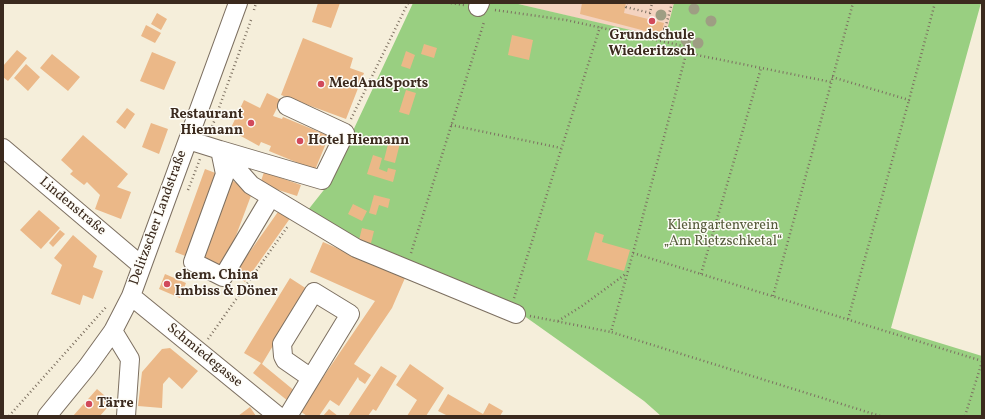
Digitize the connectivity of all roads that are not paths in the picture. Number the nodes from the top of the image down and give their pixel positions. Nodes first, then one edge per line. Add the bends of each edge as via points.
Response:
1 (238, 3) edge
2 (287, 106) dead end
3 (188, 140) junction
4 (3, 148) edge
5 (213, 148) junction
6 (266, 205) dead end
7 (142, 266) junction
8 (131, 296) junction
9 (513, 313) road end
10 (113, 331) junction
11 (311, 378) junction
12 (47, 416) edge
13 (126, 416) edge
14 (278, 416) edge
15 (288, 416) edge

1 - 3 street, Delitzscher Landstraße
2 - 5 street via 345,133 322,180
3 - 5 street
3 - 7 street, Delitzscher Landstraße
4 - 7 street, Lindenstraße
5 - 6 street via 225,174 193,262 222,277
5 - 9 street via 251,185 356,248
7 - 8 street, Delitzscher Landstraße
8 - 10 street, Delitzscher Landstraße
8 - 14 street, Schmiedegasse
10 - 12 street, Delitzscher Landstraße
10 - 13 street via 130,359
11 - 11 street via 350,314 314,292 282,344 285,360
11 - 15 street

